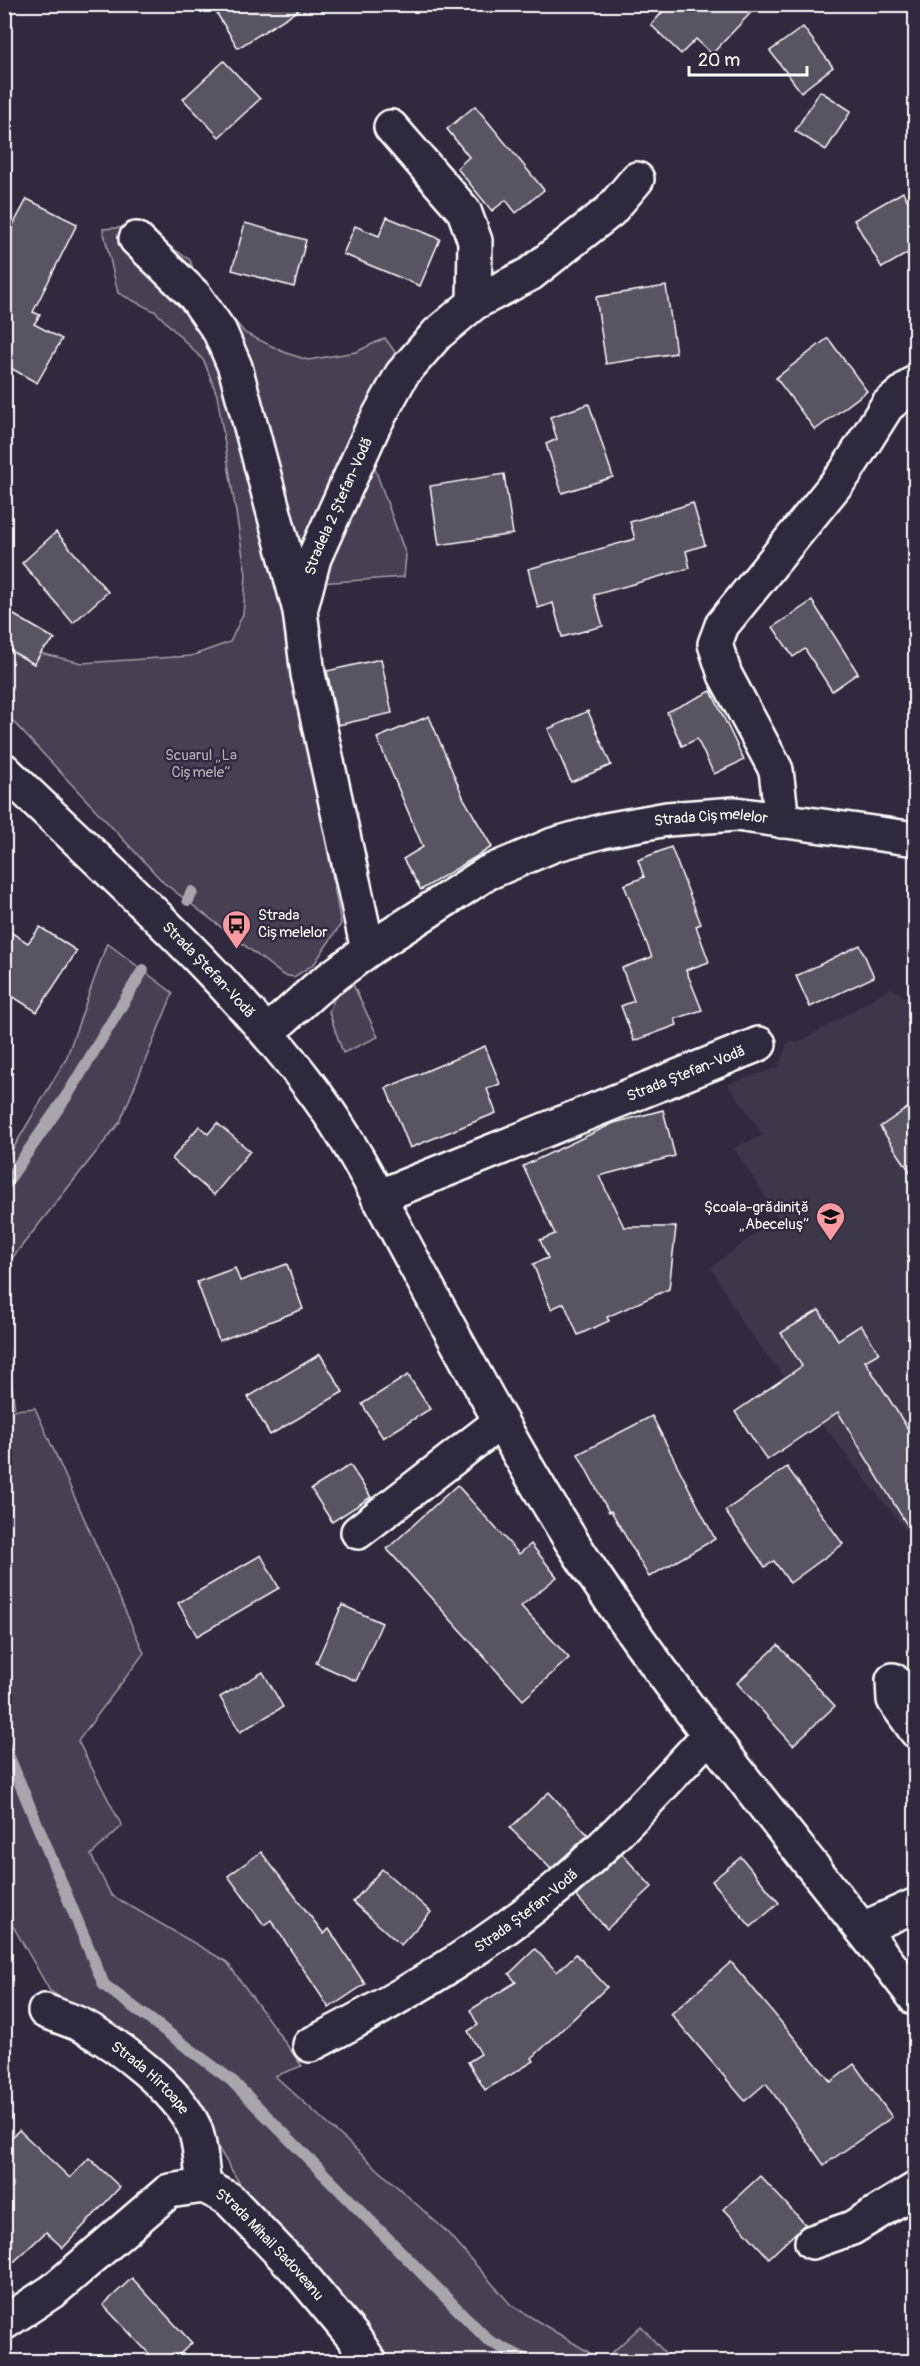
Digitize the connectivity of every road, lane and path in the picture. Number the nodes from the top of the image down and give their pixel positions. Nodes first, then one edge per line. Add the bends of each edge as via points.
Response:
1 (391, 127) dead end
2 (637, 179) dead end
3 (136, 239) dead end
4 (474, 303) junction
5 (915, 382) edge
6 (300, 611) junction
7 (4, 770) edge
8 (782, 820) junction
9 (915, 838) edge
10 (368, 950) junction
11 (268, 1032) junction
12 (759, 1044) dead end
13 (378, 1197) junction
14 (500, 1422) junction
15 (358, 1532) dead end
16 (893, 1680) dead end
17 (915, 1731) edge
18 (709, 1736) junction
19 (915, 1905) edge
20 (862, 1929) junction
21 (915, 1999) edge
22 (45, 2011) dead end
23 (309, 2045) dead end
24 (204, 2186) junction
25 (915, 2189) edge
26 (812, 2242) dead end
27 (4, 2323) edge
28 (370, 2361) edge

1 - 4 street via 464,211 475,241
2 - 4 street, Stradela 2 Ștefan-Vodă via 610,211 531,274
3 - 6 street via 195,296 220,332 235,367
4 - 6 street, Stradela 2 Ștefan-Vodă via 437,334 397,383 324,531 306,580
5 - 8 street, Strada Cișmelelor via 887,406 845,473 722,625 715,644 725,675 776,770
6 - 10 street, Stradela 2 Ștefan-Vodă via 308,674
7 - 11 street, Strada Ștefan-Vodă via 219,979
8 - 9 street, Strada Cișmelelor
8 - 10 street, Strada Cișmelelor via 736,814 667,819 553,845 487,873
10 - 11 street, Strada Cișmelelor
11 - 13 street, Strada Ștefan-Vodă via 317,1096
12 - 13 street, Strada Ștefan-Vodă
13 - 14 street, Strada Ștefan-Vodă
14 - 15 street
14 - 18 street, Strada Ștefan-Vodă via 572,1542
16 - 17 street via 894,1700
18 - 20 street, Strada Ștefan-Vodă
18 - 23 street, Strada Ștefan-Vodă via 611,1840 541,1902 373,2013
19 - 20 street
20 - 21 street, Strada Ștefan-Vodă
22 - 24 street, Strada Hîrtoape via 82,2026 167,2090 195,2129
24 - 27 street, Strada Mihail Sadoveanu via 169,2191 54,2290
24 - 28 street, Strada Mihail Sadoveanu via 229,2199 298,2271
25 - 26 street via 852,2228

